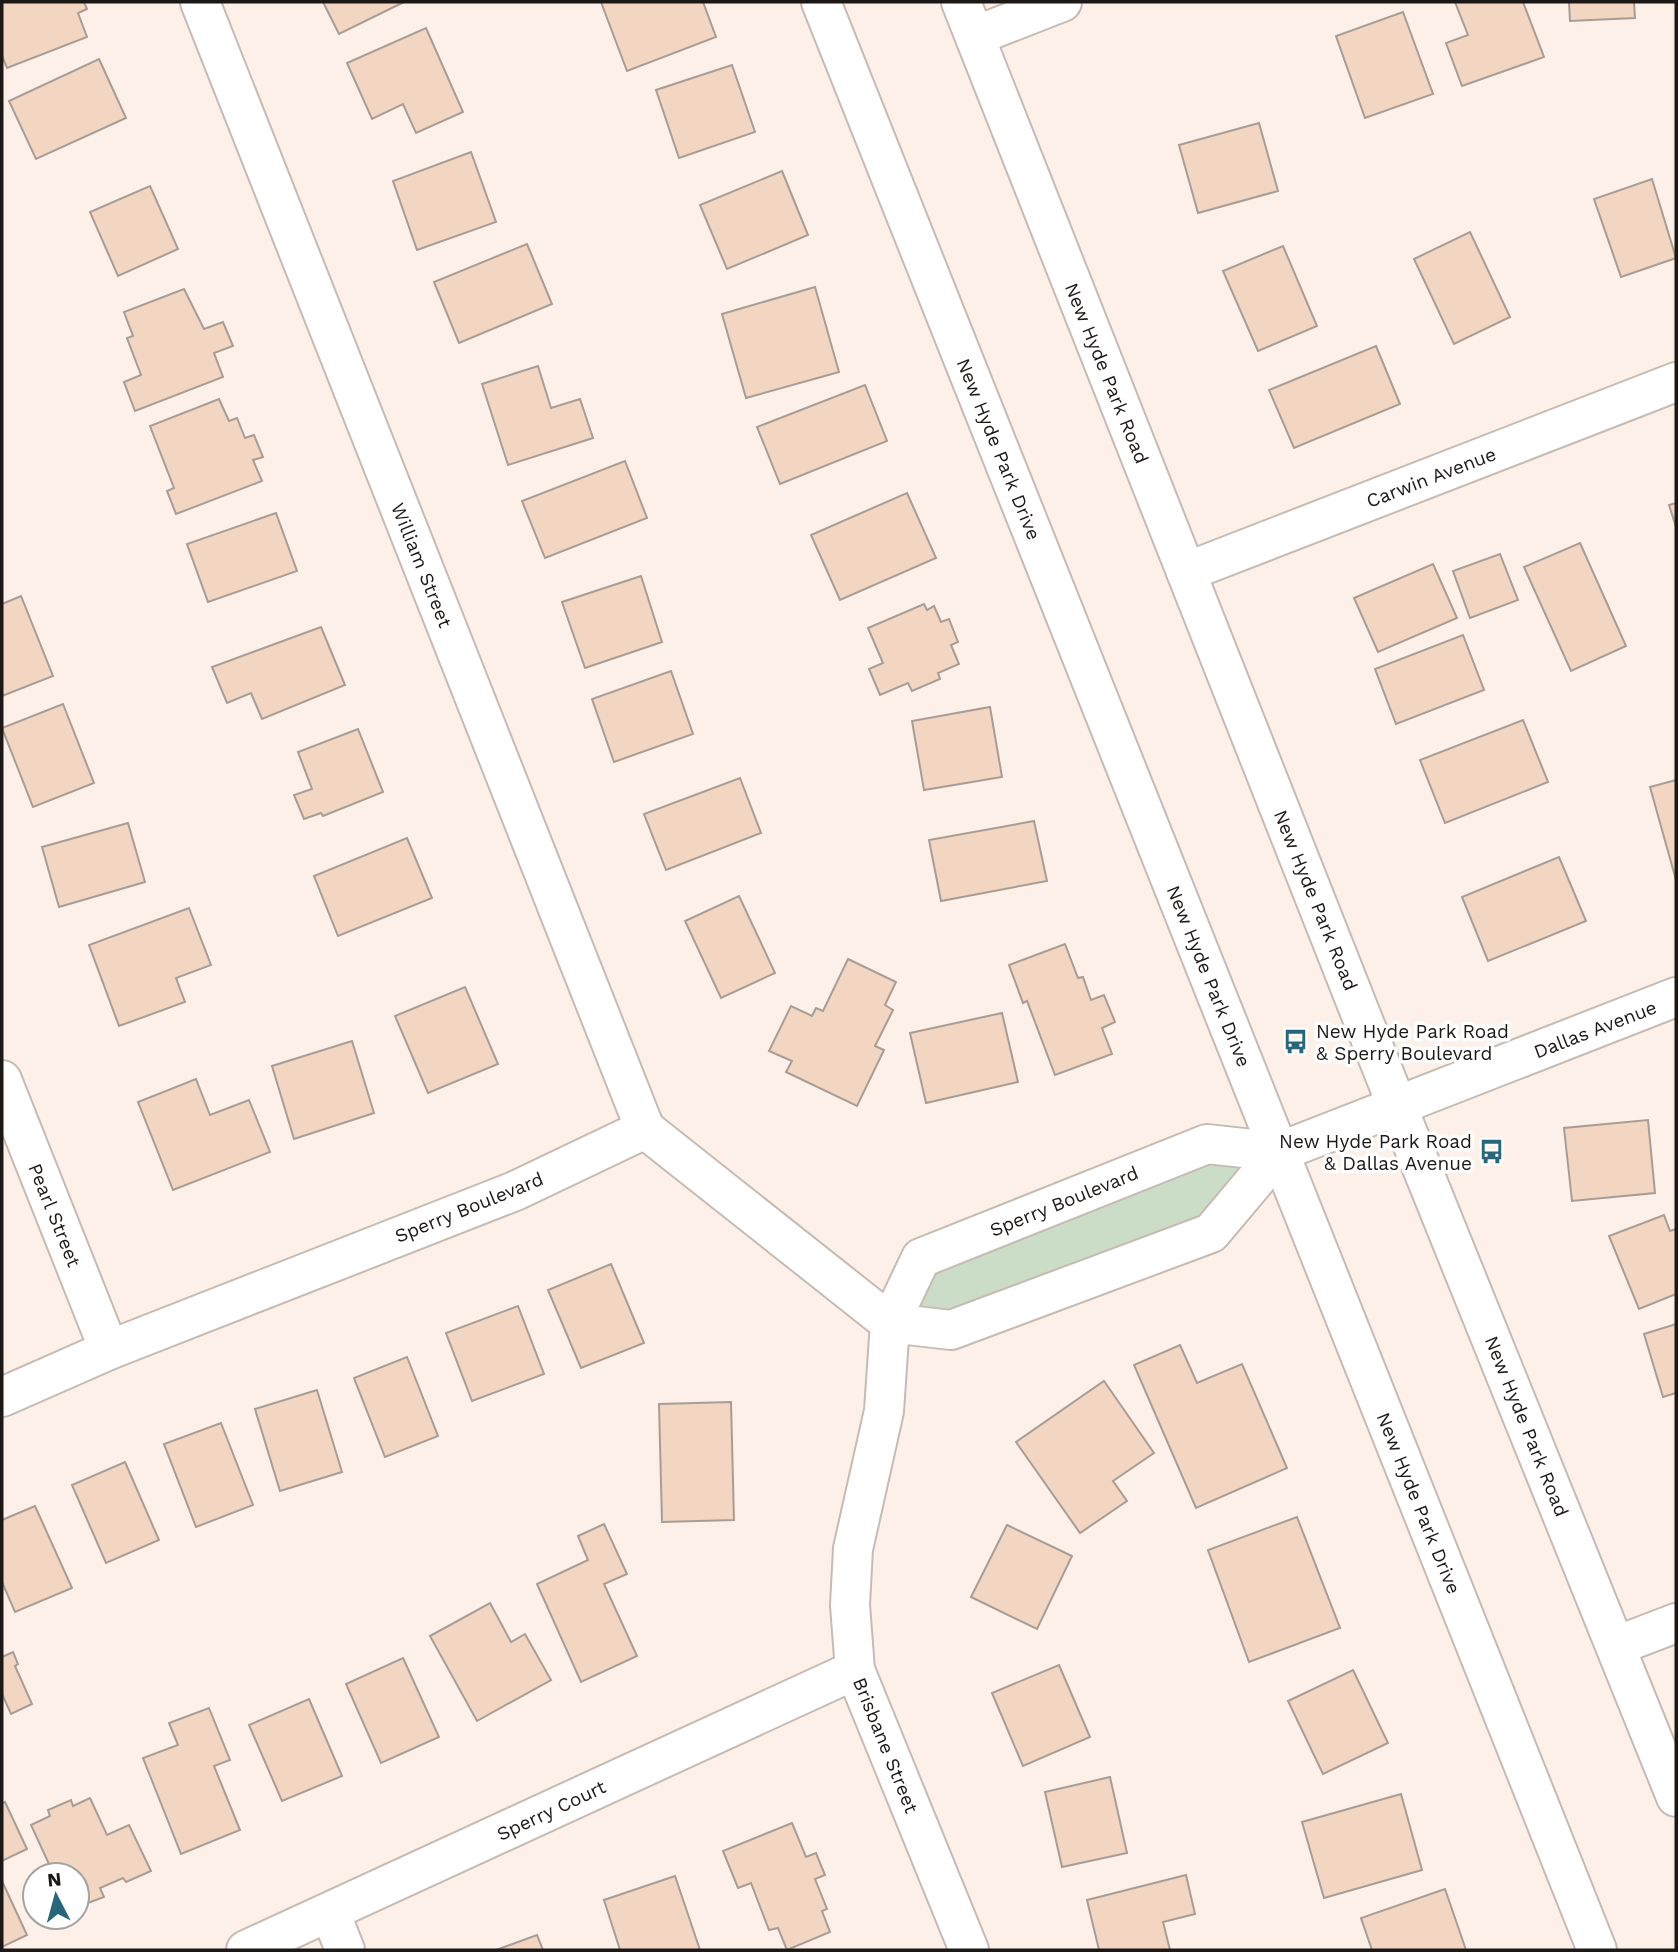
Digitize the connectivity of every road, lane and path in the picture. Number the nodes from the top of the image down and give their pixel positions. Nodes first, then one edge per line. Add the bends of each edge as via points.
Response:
1 (200, 2) edge
2 (821, 2) edge
3 (1062, 2) edge
4 (968, 19) edge
5 (1676, 382) edge
6 (1186, 572) junction
7 (1676, 997) edge
8 (2, 1080) edge
9 (1397, 1106) junction
10 (645, 1129) junction
11 (1279, 1152) junction
12 (890, 1323) junction
13 (109, 1350) junction
14 (2, 1396) edge
15 (1676, 1623) edge
16 (1616, 1646) junction
17 (855, 1670) junction
18 (1676, 1797) edge
19 (330, 1912) junction
20 (246, 1950) edge
21 (345, 1950) edge
22 (969, 1950) edge
23 (1597, 1950) edge

1 - 10 street, William Street
2 - 11 street, New Hyde Park Drive
3 - 4 street
4 - 6 street, New Hyde Park Road
5 - 6 street, Carwin Avenue
6 - 9 street, New Hyde Park Road
7 - 9 street, Dallas Avenue
8 - 13 street, Pearl Street
9 - 11 street, Sperry Boulevard
9 - 16 street, New Hyde Park Road
10 - 12 street
10 - 13 street, Sperry Boulevard via 515,1191
11 - 12 street, Sperry Boulevard via 1211,1233 951,1329
11 - 12 street, Sperry Boulevard via 1207,1144 921,1258
11 - 23 street, New Hyde Park Drive
12 - 17 street, Brisbane Street via 884,1411 853,1549 850,1605
13 - 14 street, Sperry Boulevard
15 - 16 street
16 - 18 street, New Hyde Park Road
17 - 19 street, Sperry Court
17 - 22 street, Brisbane Street
19 - 20 street, Sperry Court
19 - 21 street

